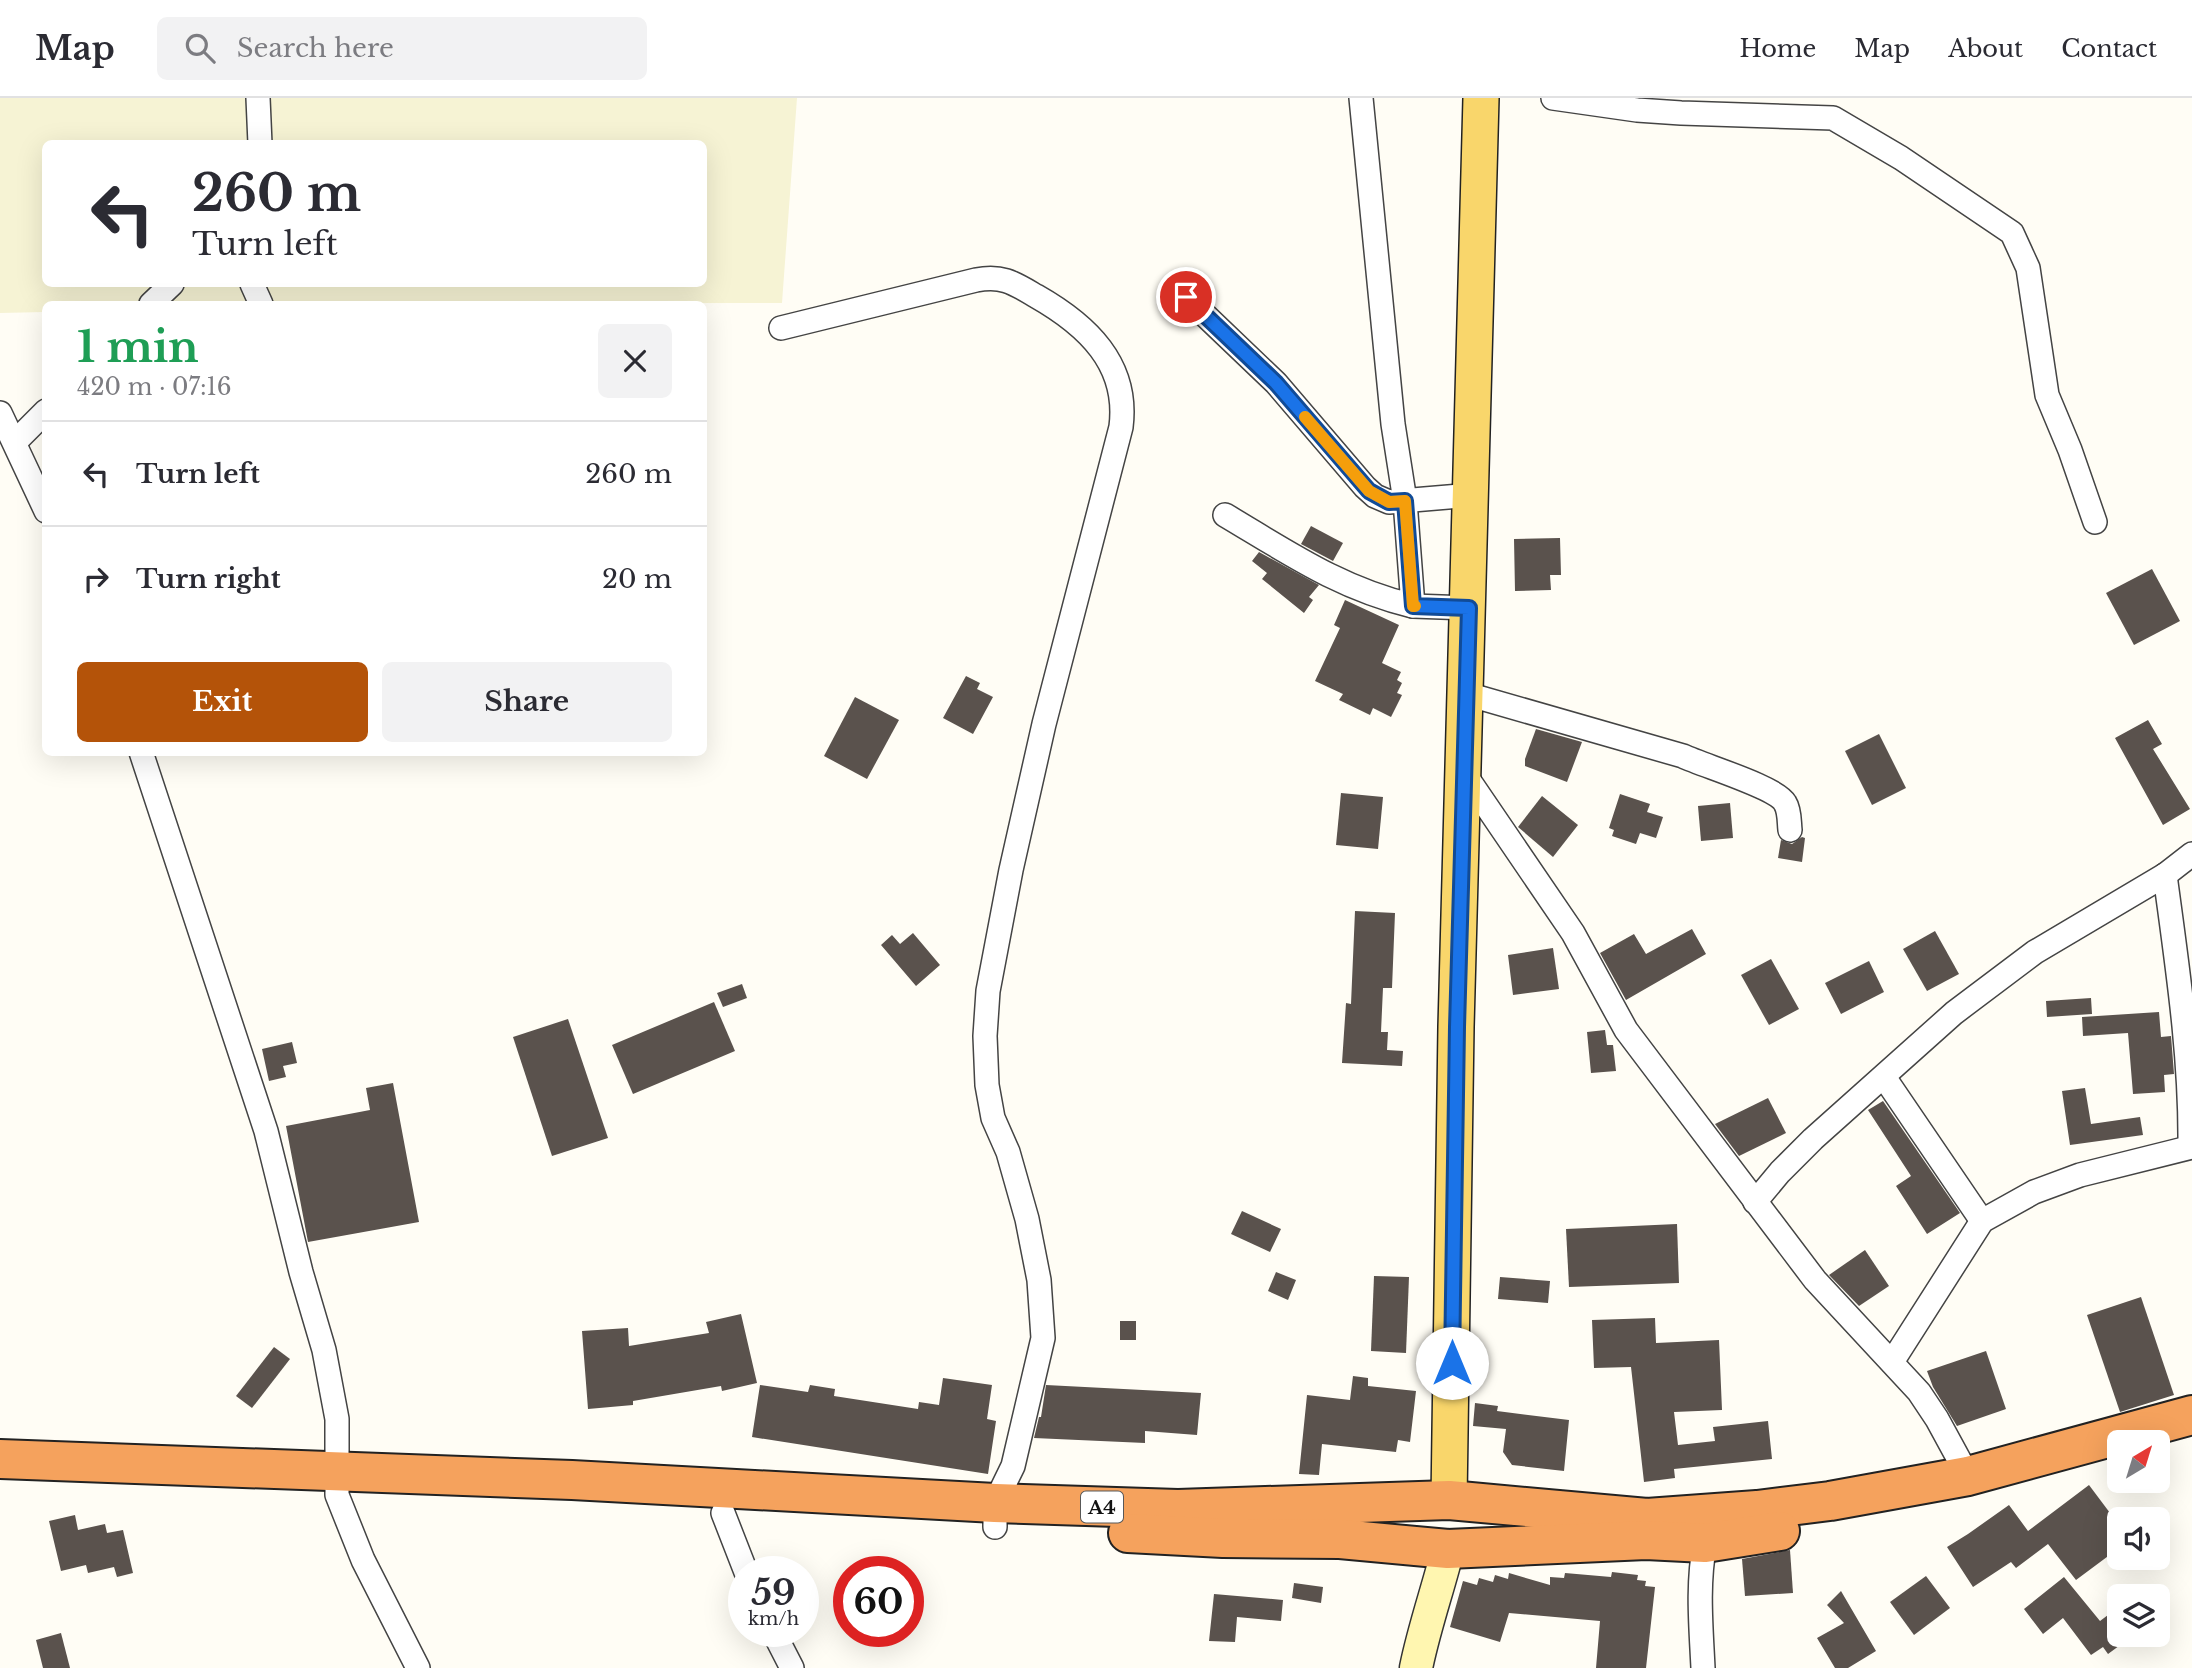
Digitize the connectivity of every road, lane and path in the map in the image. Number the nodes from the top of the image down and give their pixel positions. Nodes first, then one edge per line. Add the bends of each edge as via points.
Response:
1 (258, 98) edge
2 (1362, 98) edge
3 (1481, 98) edge
4 (1553, 98) edge
5 (260, 140) edge
6 (169, 287) edge
7 (1186, 297) dead end
8 (155, 301) edge
9 (781, 327) dead end
10 (0, 413) edge
11 (42, 415) edge
12 (15, 442) junction
13 (1472, 495) junction
14 (1405, 501) junction
15 (42, 502) edge
16 (1225, 514) dead end
17 (2095, 522) dead end
18 (1413, 606) junction
19 (1469, 608) junction
20 (1466, 694) junction
21 (142, 756) edge
22 (1464, 773) junction
23 (1790, 830) dead end
24 (2192, 854) edge
25 (2165, 875) junction
26 (1884, 1077) junction
27 (2191, 1147) edge
28 (1755, 1202) junction
29 (1982, 1221) junction
30 (1892, 1362) junction
31 (2192, 1415) edge
32 (2192, 1443) edge
33 (2170, 1449) edge
34 (0, 1459) edge
35 (2107, 1465) edge
36 (1968, 1476) junction
37 (169, 1477) junction
38 (0, 1483) edge
39 (337, 1483) junction
40 (1449, 1500) junction
41 (1387, 1502) junction
42 (1500, 1505) junction
43 (723, 1513) junction
44 (995, 1515) junction
45 (1177, 1522) junction
46 (1646, 1529) junction
47 (1384, 1543) junction
48 (1705, 1543) junction
49 (1498, 1547) junction
50 (1448, 1549) junction
51 (740, 1556) edge
52 (781, 1647) edge
53 (418, 1668) edge
54 (792, 1668) edge
55 (1416, 1668) edge
56 (1703, 1668) edge

1 - 5 street
2 - 14 street via 1393,424
3 - 13 main road
4 - 17 street via 1670,112 1833,118 2012,233 2028,268 2047,395
6 - 8 street
7 - 14 street via 1276,383 1369,491 1389,502
9 - 44 street via 992,277 1011,281 1083,327 1099,343 1121,391 1121,427 1044,724 988,991 987,1085 993,1118 1027,1219 1039,1280 1043,1338 1013,1466
10 - 12 street
11 - 12 street
12 - 15 street
13 - 14 street
13 - 19 main road
14 - 18 street
16 - 18 street via 1331,578
18 - 19 street
19 - 20 main road
20 - 22 main road
20 - 23 street via 1683,756 1764,787 1787,806
21 - 39 street via 267,1131 324,1350 337,1419
22 - 28 street via 1573,933 1626,1030
22 - 40 main road
24 - 25 street
25 - 26 street via 2035,952 1954,1013
25 - 27 street via 2184,1009
26 - 28 street via 1813,1139
26 - 29 street
27 - 29 street via 2080,1175 2034,1192
28 - 30 street via 1815,1280
29 - 30 street
30 - 36 street via 1937,1419
31 - 36 highway, A4
32 - 33 highway
34 - 37 highway, A4
35 - 48 highway, A4 via 2006,1490
36 - 46 highway, A4
37 - 38 highway, A4
37 - 39 highway, A4
39 - 43 highway, A4
39 - 44 highway, A4 via 572,1480
39 - 53 street via 363,1560
40 - 41 highway, A4
40 - 42 highway, A4
41 - 45 highway, A4
41 - 47 highway via 1381,1528
42 - 46 highway, A4
42 - 49 highway
43 - 44 highway, A4
43 - 51 street
44 - 45 highway, A4
45 - 47 highway, A4
46 - 48 highway, A4
46 - 49 highway, A4
47 - 50 highway, A4
48 - 56 street via 1699,1606
49 - 50 highway, A4
50 - 55 street
52 - 54 street

